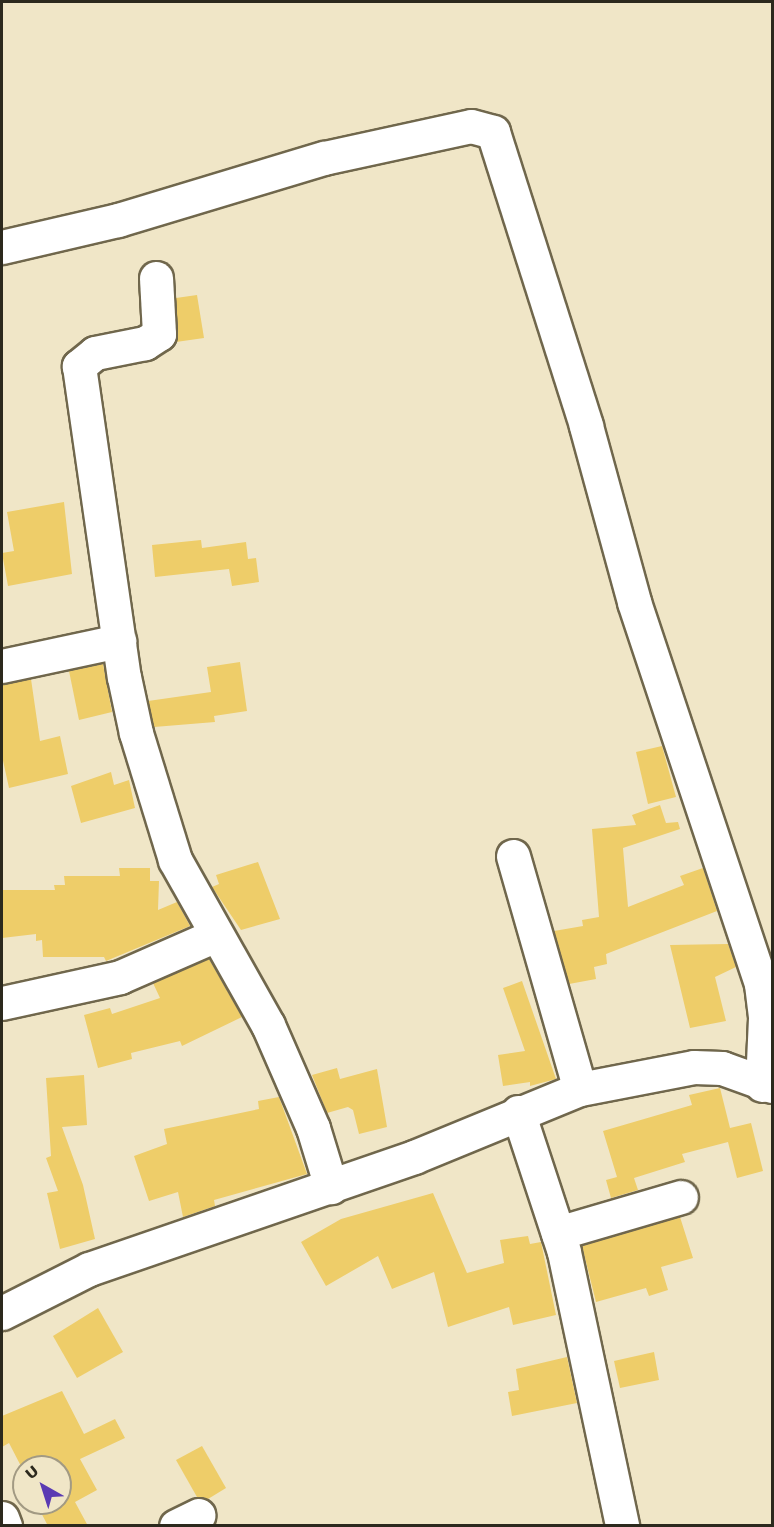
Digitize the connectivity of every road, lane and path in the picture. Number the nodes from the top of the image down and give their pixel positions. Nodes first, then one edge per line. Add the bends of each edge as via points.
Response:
1 (2, 247) edge
2 (156, 278) dead end
3 (119, 641) junction
4 (2, 666) edge
5 (513, 856) dead end
6 (216, 935) junction
7 (2, 1003) edge
8 (767, 1085) edge
9 (580, 1089) junction
10 (518, 1112) junction
11 (331, 1187) junction
12 (681, 1197) dead end
13 (558, 1233) junction
14 (2, 1313) edge
15 (2, 1518) edge
16 (4, 1526) edge
17 (622, 1526) edge

1 - 8 street via 118,220 324,158 471,126 493,132 586,426 634,602 761,984
2 - 3 street via 159,334 145,343 96,353 79,366
3 - 4 street
3 - 6 street via 136,733 161,826
5 - 9 street
6 - 7 street via 120,977
6 - 11 street via 268,1025 313,1128
8 - 9 street via 722,1068 694,1067
9 - 10 street
10 - 11 street
10 - 13 street
11 - 14 street via 89,1269
12 - 13 street
13 - 17 street via 594,1377
15 - 16 street

